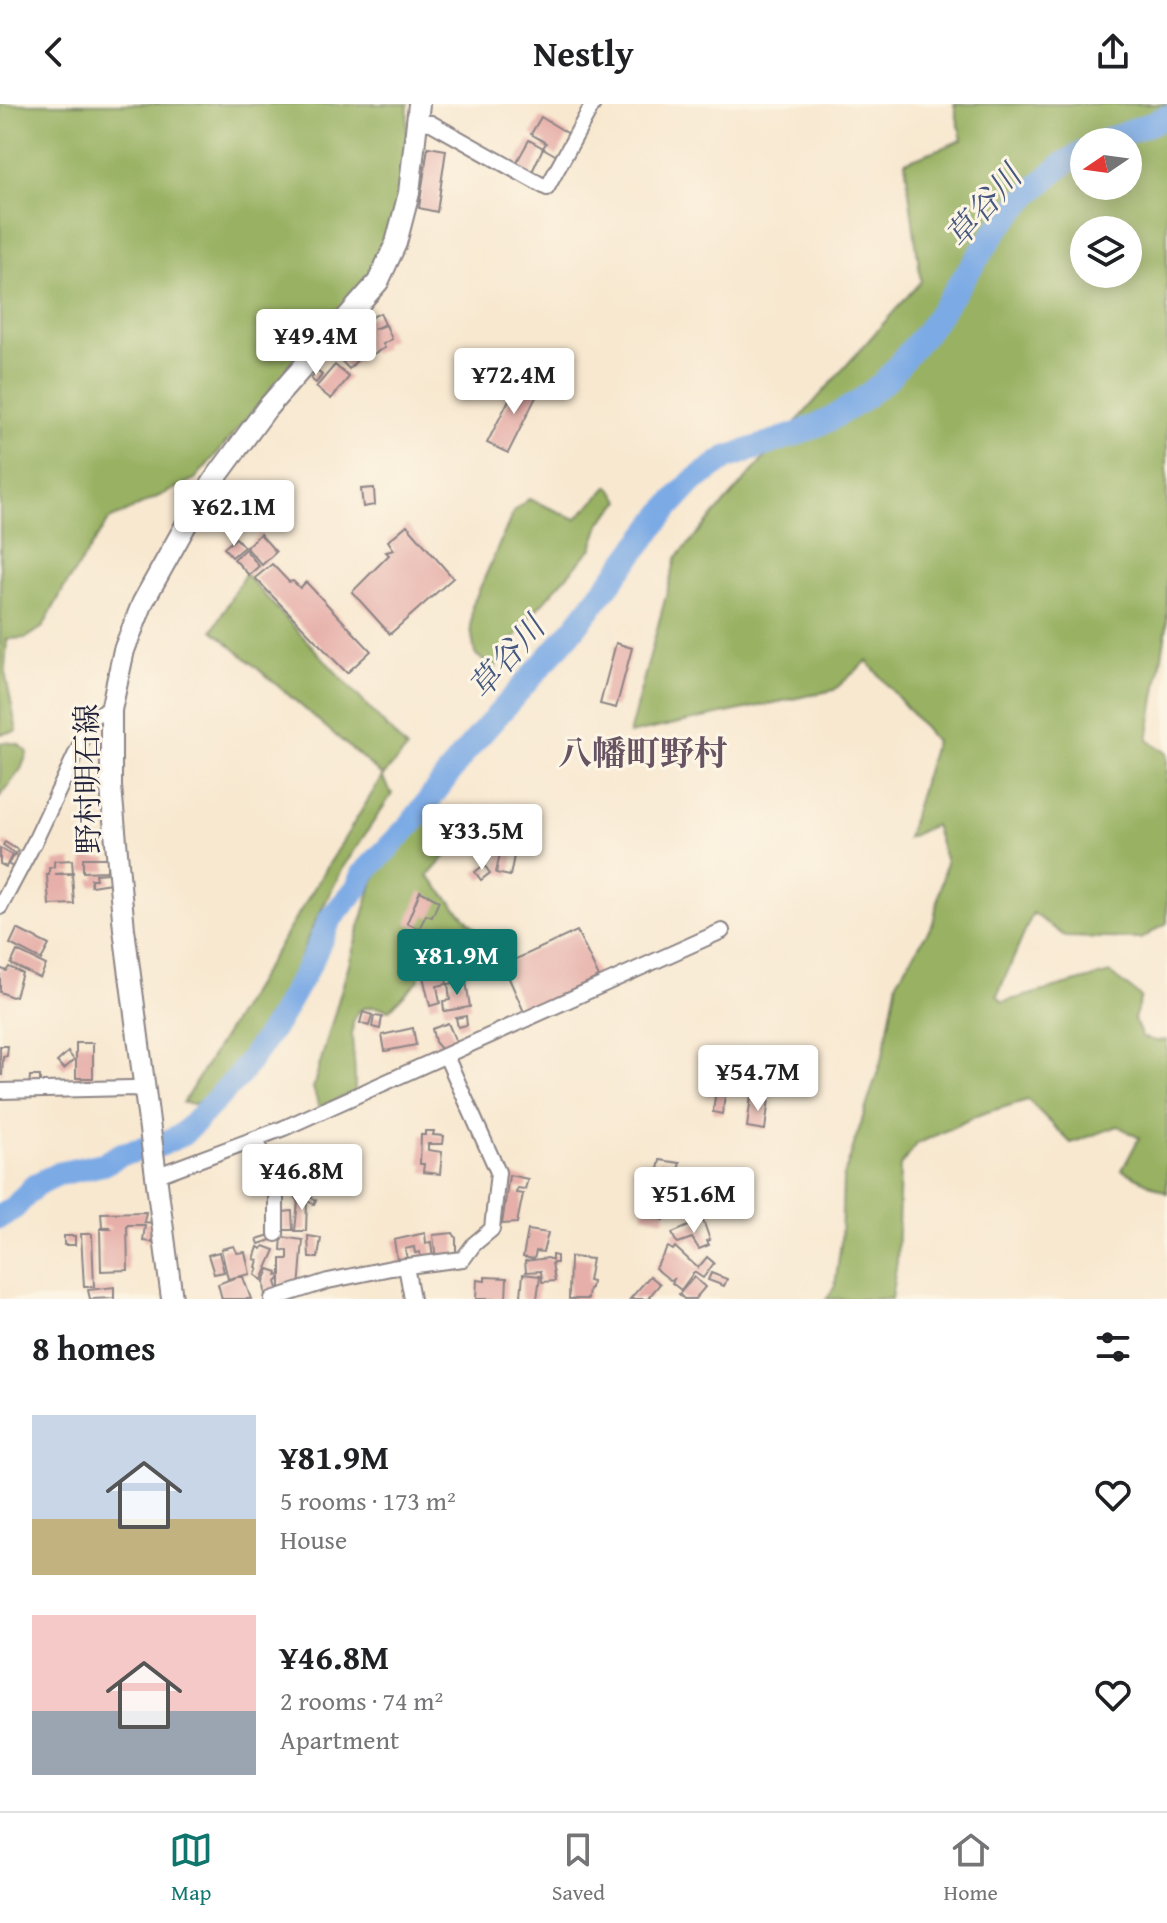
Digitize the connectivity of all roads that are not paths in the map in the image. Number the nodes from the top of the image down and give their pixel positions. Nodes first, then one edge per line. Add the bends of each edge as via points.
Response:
1 (593, 104) edge
2 (418, 113) edge
3 (111, 710) junction
4 (0, 907) edge
5 (722, 931) dead end
6 (446, 1056) junction
7 (147, 1090) junction
8 (0, 1091) edge
9 (256, 1139) junction
10 (158, 1172) junction
11 (276, 1234) dead end
12 (406, 1266) junction
13 (172, 1299) edge
14 (272, 1299) edge
15 (412, 1299) edge

1 - 2 street via 547,188
2 - 3 main road, 野村明石線 via 409,193 396,243 378,282 267,408 187,523 143,602 124,650
3 - 4 street via 94,715
3 - 7 main road, 野村明石線 via 112,803
5 - 6 street
6 - 9 street
6 - 12 street via 498,1172 492,1229 463,1259
7 - 8 street
7 - 10 main road, 野村明石線
9 - 10 street
9 - 11 street via 276,1184
10 - 13 main road, 野村明石線
12 - 14 street via 328,1281
12 - 15 street

